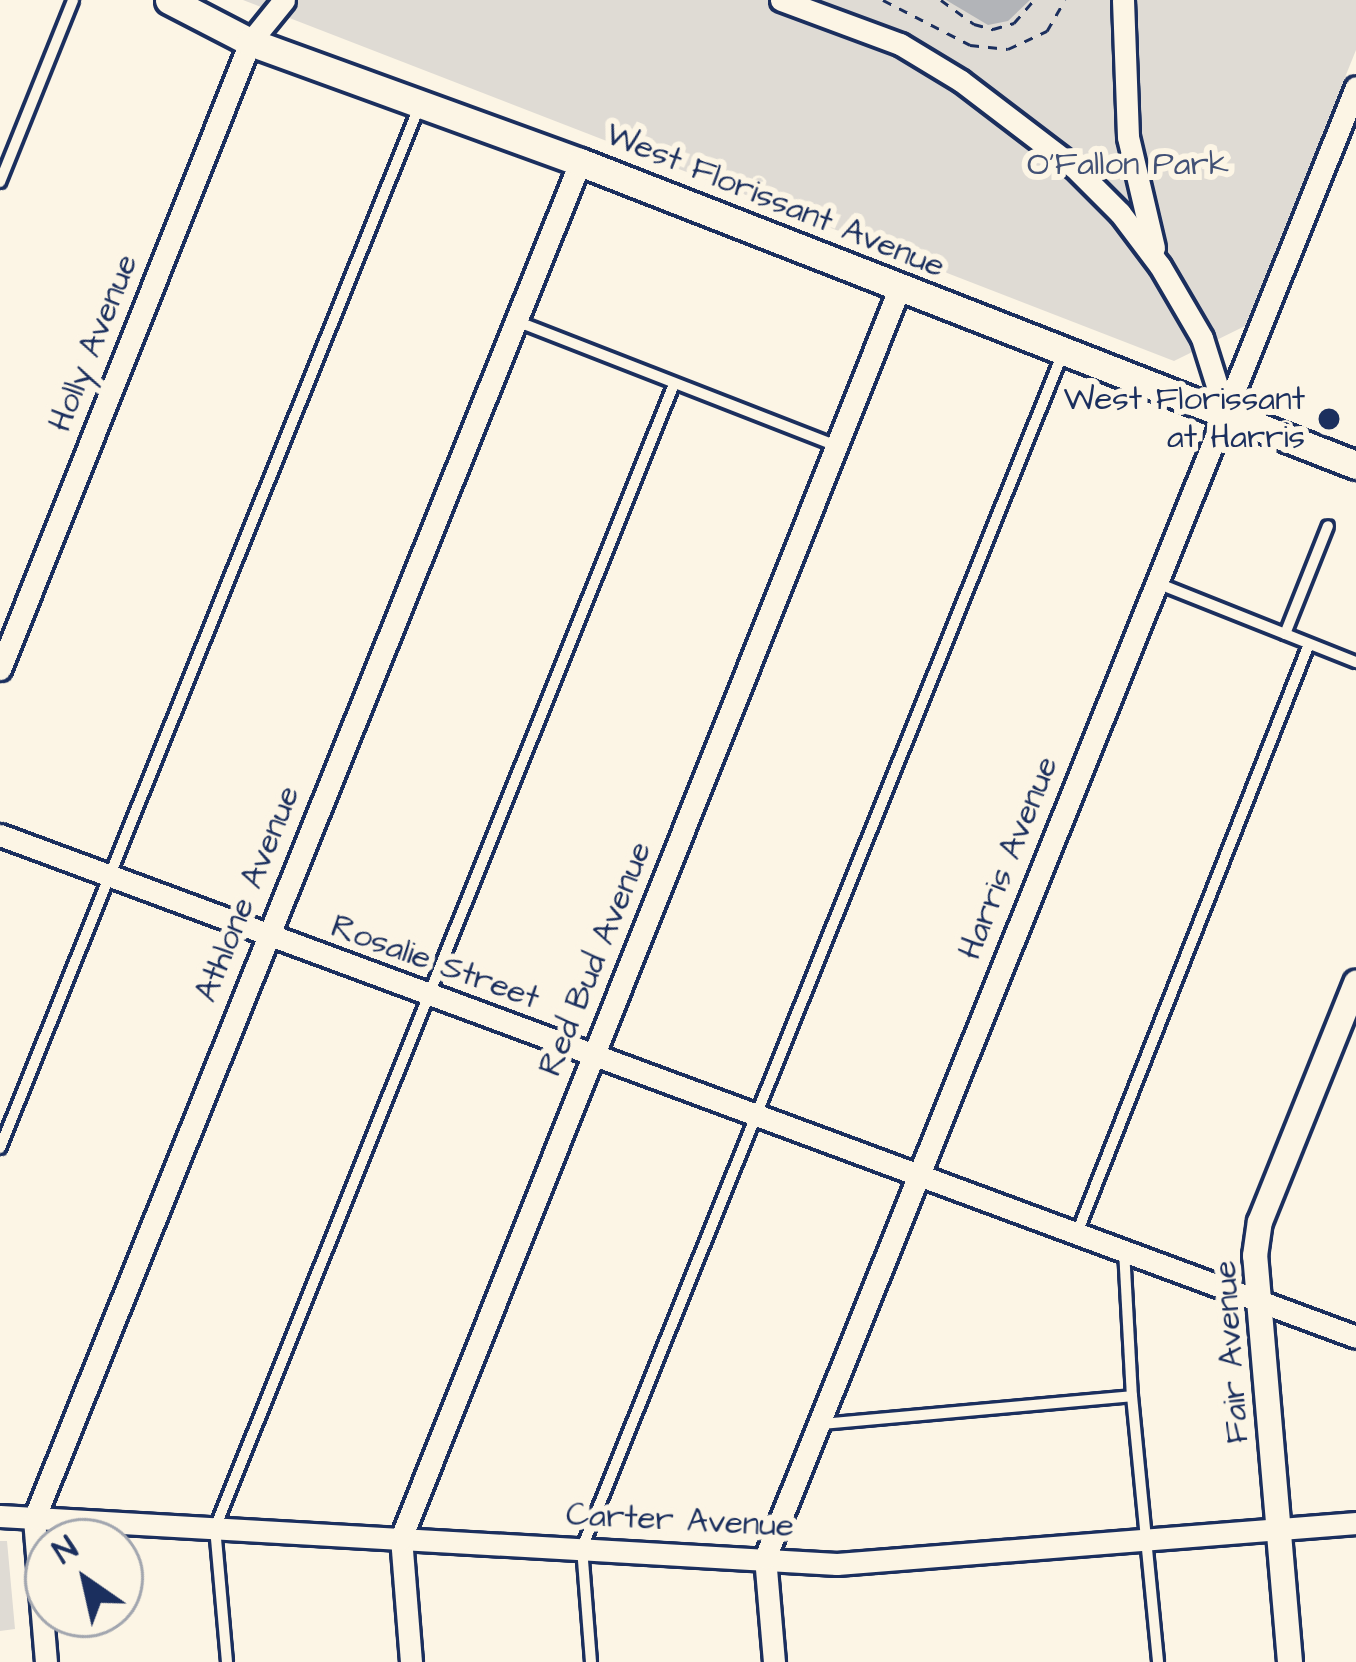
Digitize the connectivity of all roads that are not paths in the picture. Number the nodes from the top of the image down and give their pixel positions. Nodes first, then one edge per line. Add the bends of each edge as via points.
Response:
1 (73, 0) edge
2 (170, 0) edge
3 (284, 0) edge
4 (781, 0) edge
5 (1123, 0) edge
6 (250, 42) junction
7 (1356, 87) edge
8 (421, 104) junction
9 (580, 162) junction
10 (0, 182) edge
11 (1160, 266) junction
12 (899, 289) junction
13 (515, 321) junction
14 (1063, 352) junction
15 (674, 384) junction
16 (1226, 415) junction
17 (836, 446) junction
18 (1356, 465) edge
19 (1328, 526) dead end
20 (1157, 584) junction
21 (1285, 634) junction
22 (1310, 644) junction
23 (1356, 662) edge
24 (0, 669) edge
25 (0, 835) edge
26 (110, 877) junction
27 (267, 935) junction
28 (1356, 983) edge
29 (428, 995) junction
30 (592, 1056) junction
31 (752, 1114) junction
32 (0, 1148) edge
33 (916, 1174) junction
34 (1077, 1233) junction
35 (1124, 1250) junction
36 (1261, 1300) junction
37 (1356, 1337) edge
38 (1132, 1396) junction
39 (818, 1424) junction
40 (34, 1518) edge
41 (1356, 1522) edge
42 (144, 1524) edge
43 (215, 1528) junction
44 (1280, 1530) junction
45 (401, 1538) junction
46 (1147, 1540) junction
47 (582, 1548) junction
48 (765, 1558) junction
49 (227, 1662) edge
50 (411, 1662) edge
51 (591, 1662) edge
52 (774, 1662) edge
53 (1158, 1662) edge
54 (1290, 1662) edge

1 - 10 lane
2 - 6 main road, West Florissant Avenue
3 - 6 street, Holly Avenue
4 - 11 street via 900,44 961,81 1074,166
5 - 11 street via 1128,137
6 - 8 main road, West Florissant Avenue
6 - 24 street, Holly Avenue
7 - 16 street, Harris Avenue
8 - 9 main road, West Florissant Avenue
8 - 26 lane
9 - 12 main road, West Florissant Avenue
9 - 13 street, Athlone Avenue
11 - 16 street via 1202,338
12 - 14 main road, West Florissant Avenue
12 - 17 street, Red Bud Avenue
13 - 15 lane
13 - 27 street, Athlone Avenue
14 - 16 main road, West Florissant Avenue
14 - 31 lane
15 - 17 lane
15 - 29 lane
16 - 18 main road, West Florissant Avenue
16 - 20 street, Harris Avenue
17 - 30 street, Red Bud Avenue
19 - 21 lane
20 - 21 lane
20 - 33 street, Harris Avenue
21 - 22 lane
22 - 23 lane
22 - 34 lane
25 - 26 street, Rosalie Street
26 - 27 street, Rosalie Street
26 - 32 lane
27 - 29 street, Rosalie Street
27 - 40 street, Athlone Avenue
28 - 36 street, Fair Avenue via 1260,1222
29 - 30 street, Rosalie Street
29 - 43 lane
30 - 31 street, Rosalie Street
30 - 45 street, Red Bud Avenue
31 - 33 street, Rosalie Street
31 - 47 lane
33 - 34 street, Rosalie Street
33 - 39 street, Harris Avenue
34 - 35 street, Rosalie Street
35 - 36 street, Rosalie Street
35 - 38 lane
36 - 37 street
36 - 44 street, Fair Avenue
38 - 39 lane
38 - 46 lane
39 - 48 street, Harris Avenue
41 - 44 street, Carter Avenue
42 - 43 street, Carter Avenue
43 - 45 street, Carter Avenue
43 - 49 lane
44 - 46 street, Carter Avenue
44 - 54 street, Fair Avenue
45 - 47 street, Carter Avenue
45 - 50 street, Red Bud Avenue
46 - 48 street, Carter Avenue via 870,1563
46 - 53 lane
47 - 48 street, Carter Avenue
47 - 51 lane
48 - 52 street, Harris Avenue

